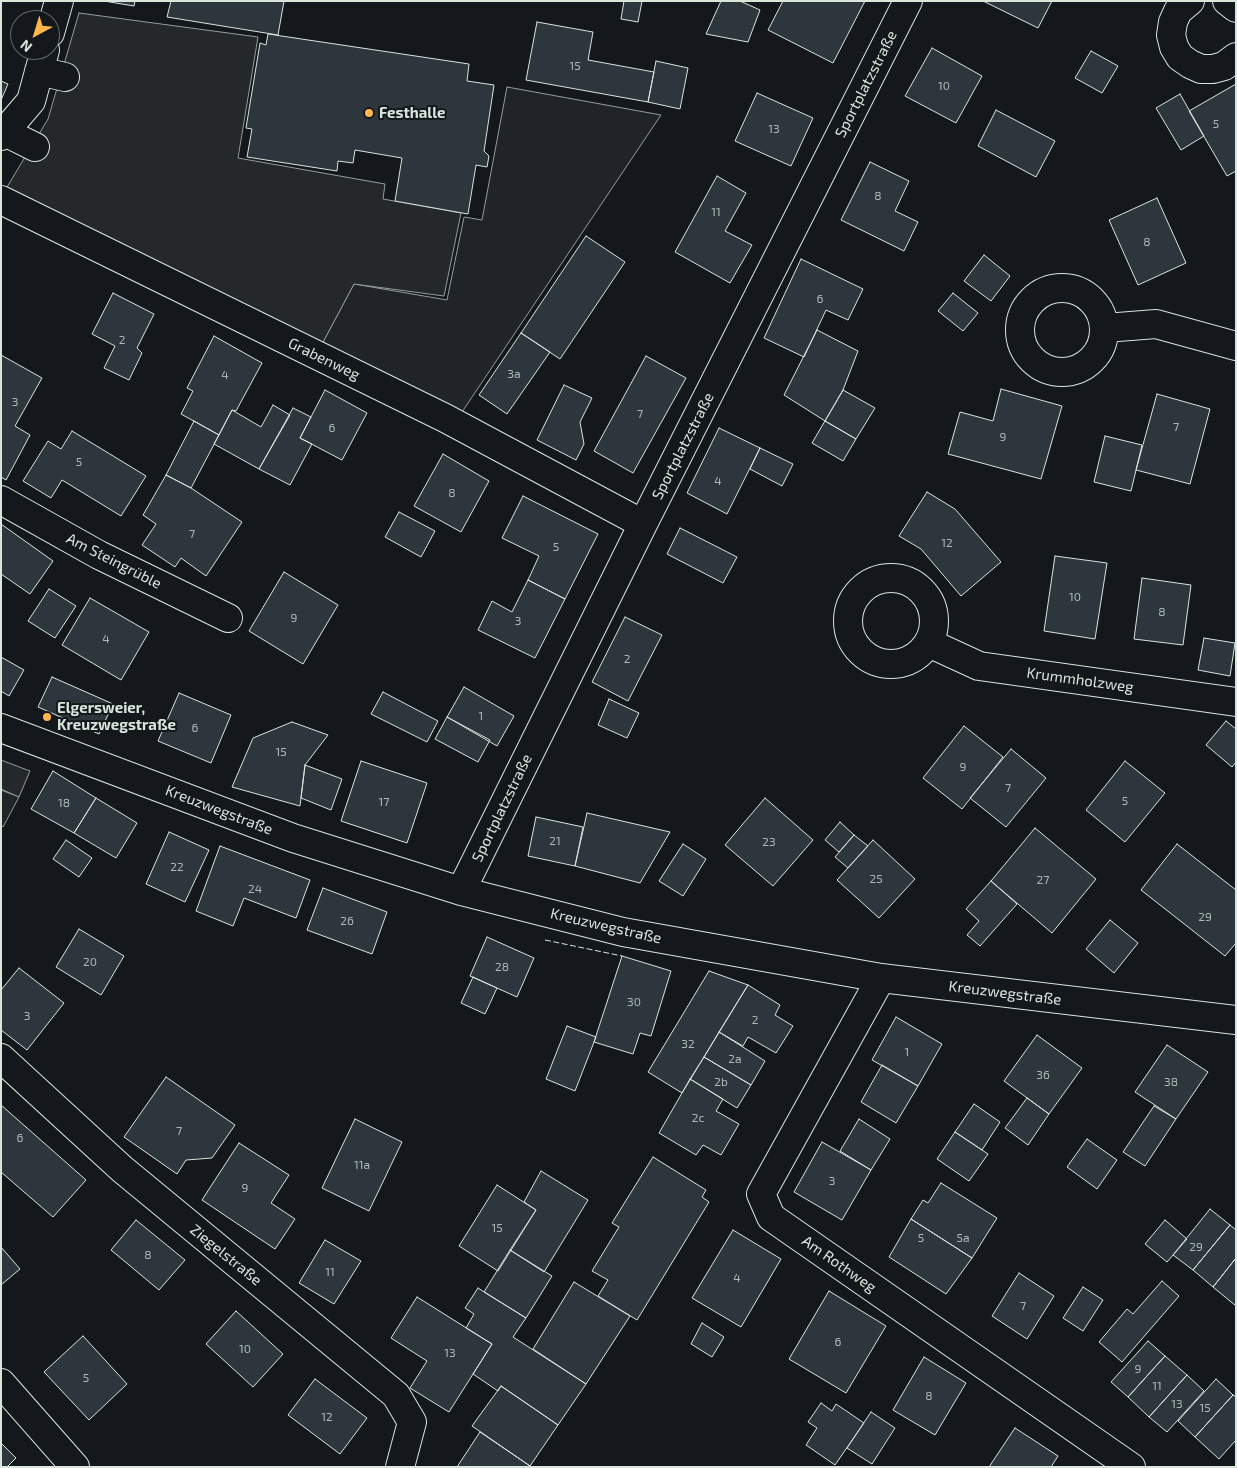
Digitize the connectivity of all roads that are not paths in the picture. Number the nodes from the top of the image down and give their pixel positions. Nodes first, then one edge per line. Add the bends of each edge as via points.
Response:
1 (908, 1) edge
2 (1190, 1) edge
3 (1227, 1) edge
4 (67, 4) edge
5 (1236, 8) edge
6 (60, 16) edge
7 (1236, 57) edge
8 (42, 60) edge
9 (65, 77) dead end
10 (3, 134) edge
11 (35, 147) dead end
12 (1, 200) edge
13 (1105, 328) dead end
14 (1236, 346) edge
15 (1, 500) edge
16 (643, 524) junction
17 (228, 618) dead end
18 (929, 643) dead end
19 (1236, 702) edge
20 (1, 728) edge
21 (461, 892) junction
22 (881, 978) junction
23 (1236, 1020) edge
24 (1, 1058) edge
25 (2, 1384) edge
26 (75, 1467) edge
27 (400, 1467) edge
28 (1131, 1467) edge

1 - 16 street, Sportplatzstraße
2 - 7 street via 1178,11 1173,22 1171,35 1180,57 1207,69 1224,66
3 - 5 street
4 - 6 street
8 - 9 street
8 - 10 street via 41,105
10 - 11 street
12 - 16 street, Grabenweg via 445,418
13 - 14 street via 1156,324
15 - 17 street, Am Steingrüble via 99,556
16 - 21 street, Sportplatzstraße
18 - 19 street, Krummholzweg via 978,666
20 - 21 street, Kreuzwegstraße via 293,838
21 - 22 street, Kreuzwegstraße via 622,932
22 - 23 street, Kreuzwegstraße
22 - 28 street, Am Rothweg via 761,1194 771,1217
24 - 27 street, Ziegelstraße via 122,1170 396,1394 412,1422
25 - 26 street

